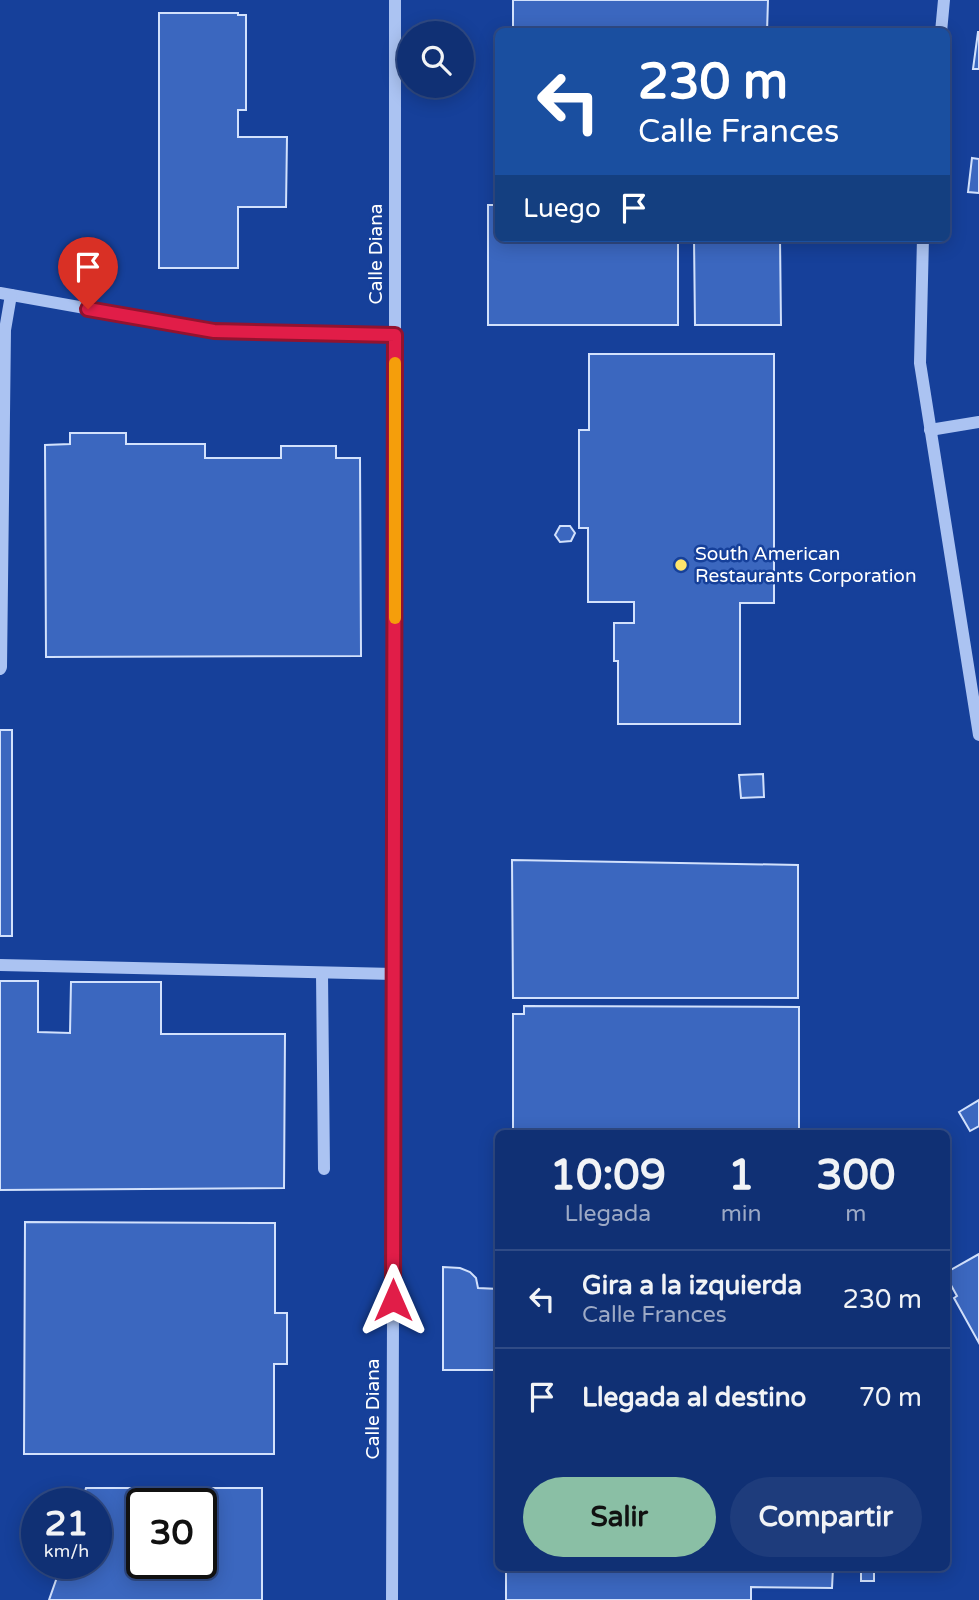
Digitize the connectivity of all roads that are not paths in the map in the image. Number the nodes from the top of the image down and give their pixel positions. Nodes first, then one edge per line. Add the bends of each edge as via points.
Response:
1 (396, 0) edge
2 (944, 0) edge
3 (941, 28) edge
4 (923, 242) edge
5 (6, 294) edge
6 (395, 335) junction
7 (2, 360) edge
8 (979, 422) edge
9 (930, 430) junction
10 (0, 669) edge
11 (979, 735) edge
12 (0, 965) edge
13 (322, 973) junction
14 (394, 974) junction
15 (324, 1169) dead end
16 (392, 1600) edge

1 - 6 street, Calle Diana
2 - 3 street
4 - 9 street via 920,363
5 - 6 street via 214,331
5 - 7 street
6 - 14 street, Calle Diana
7 - 10 street
8 - 9 street
9 - 11 street
12 - 13 street
13 - 14 street
13 - 15 street
14 - 16 street, Calle Diana

